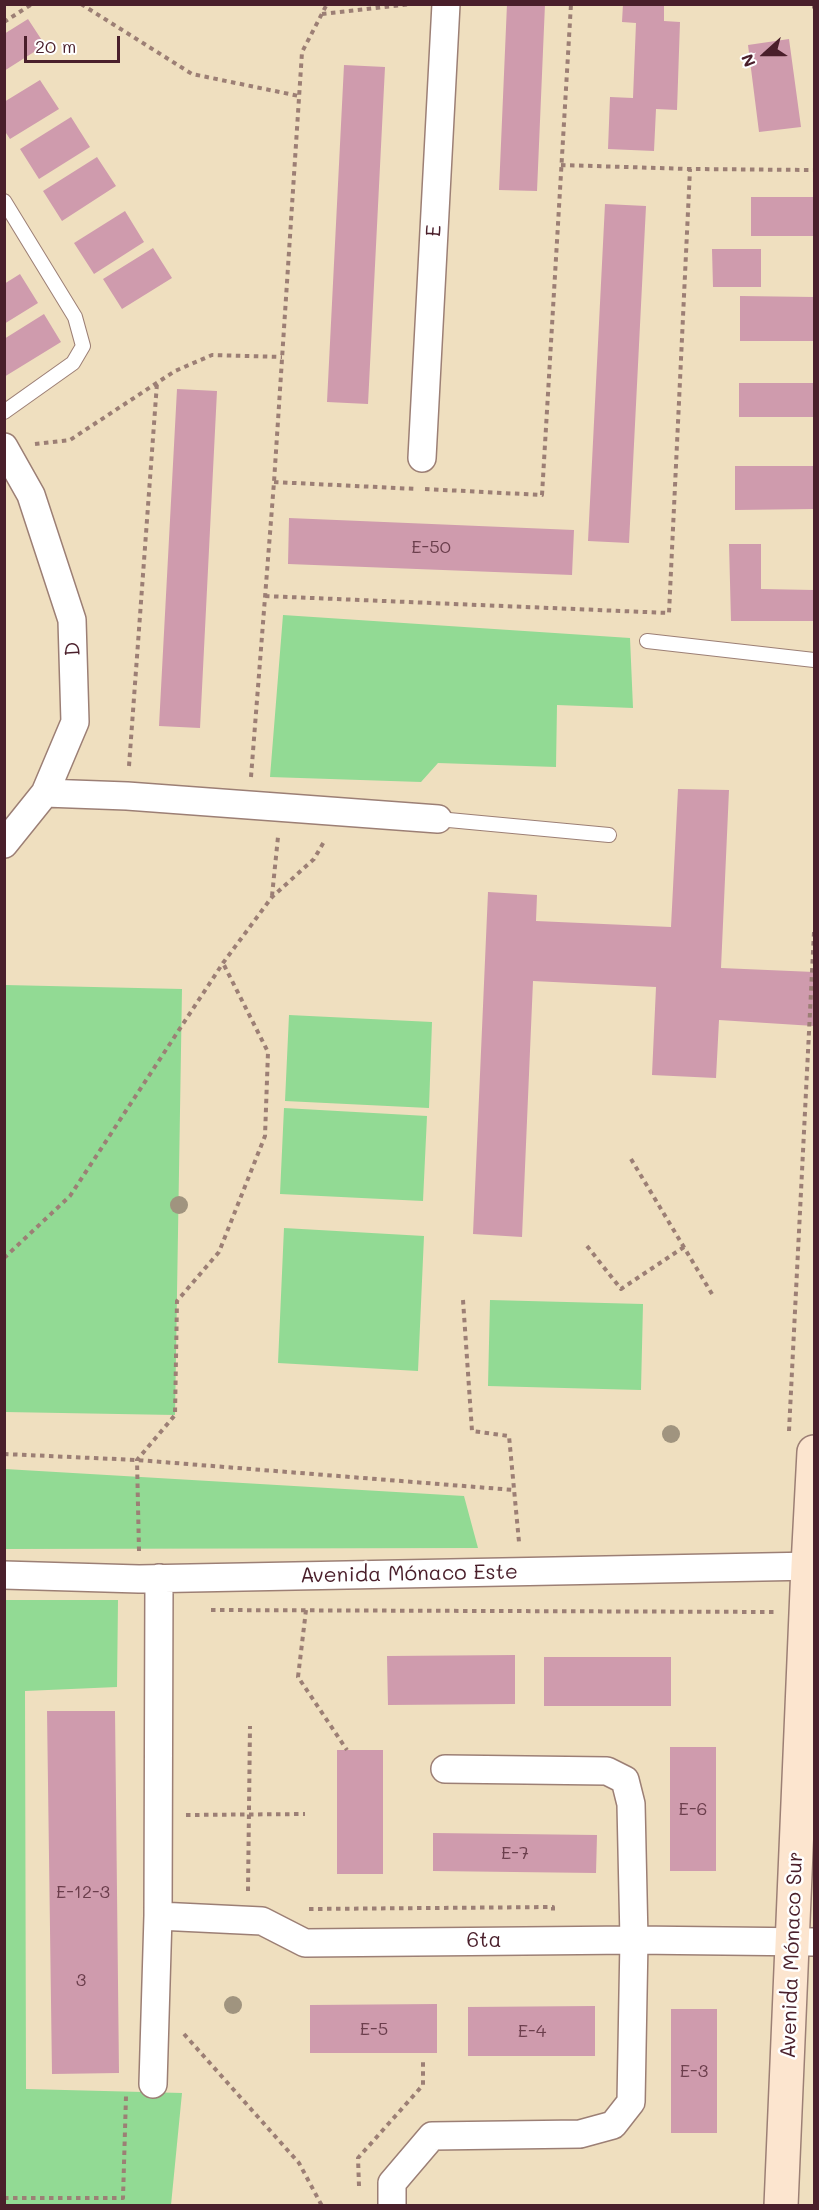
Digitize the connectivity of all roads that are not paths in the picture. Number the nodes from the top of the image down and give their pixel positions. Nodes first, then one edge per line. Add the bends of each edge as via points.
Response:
1 (446, 4) edge
2 (4, 201) edge
3 (4, 412) edge
4 (5, 447) edge
5 (422, 458) dead end
6 (647, 641) dead end
7 (814, 660) edge
8 (45, 793) junction
9 (438, 819) joint
10 (609, 835) dead end
11 (4, 844) edge
12 (814, 1452) edge
13 (811, 1566) edge
14 (4, 1575) edge
15 (149, 1579) junction
16 (445, 1769) dead end
17 (158, 1916) junction
18 (634, 1940) junction
19 (803, 1942) edge
20 (153, 2084) dead end
21 (392, 2205) edge
22 (781, 2205) edge

1 - 5 street, E
2 - 3 lane via 75,317 83,346 73,363
4 - 8 street, D via 31,495 72,620 75,722
6 - 7 lane
8 - 9 street
8 - 11 street, D
9 - 10 lane
12 - 13 main road, Avenida Mónaco Sur
13 - 15 street, Avenida Mónaco Este
13 - 19 main road, Avenida Mónaco Sur
14 - 15 street, Avenida Mónaco Este
15 - 17 street via 159,1610
16 - 18 street via 607,1771 625,1780 631,1804
17 - 18 street, 6ta via 262,1921 305,1943
17 - 20 street
18 - 19 street, 6ta
18 - 21 street via 631,2102 613,2125 580,2134 432,2136 392,2183
19 - 22 main road, Avenida Mónaco Sur

